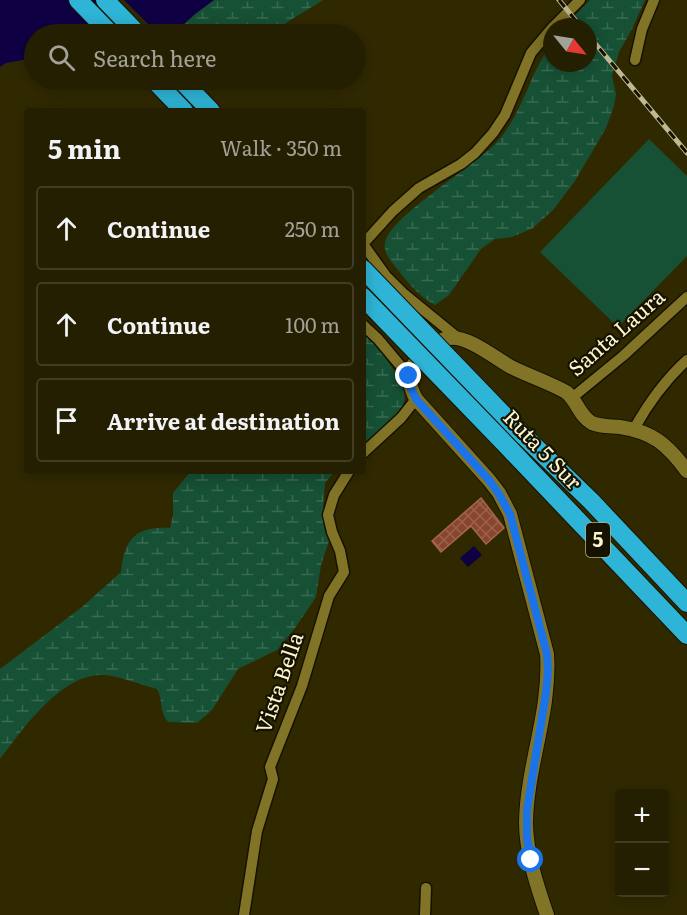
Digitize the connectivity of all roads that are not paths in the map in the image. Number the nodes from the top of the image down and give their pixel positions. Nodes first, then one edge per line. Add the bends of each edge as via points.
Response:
1 (78, 0) edge
2 (105, 0) edge
3 (580, 0) edge
4 (654, 0) edge
5 (563, 18) edge
6 (101, 24) edge
7 (128, 24) edge
8 (543, 39) edge
9 (635, 60) dead end
10 (164, 90) edge
11 (191, 90) edge
12 (181, 108) edge
13 (208, 108) edge
14 (366, 241) edge
15 (366, 248) edge
16 (366, 272) edge
17 (687, 297) edge
18 (366, 300) edge
19 (366, 328) edge
20 (458, 338) junction
21 (687, 360) edge
22 (409, 376) junction
23 (573, 397) junction
24 (416, 399) junction
25 (634, 429) junction
26 (366, 450) edge
27 (686, 469) edge
28 (347, 474) edge
29 (687, 603) edge
30 (687, 635) edge
31 (426, 888) dead end
32 (244, 915) edge
33 (425, 915) edge
34 (547, 915) edge

1 - 6 highway
2 - 7 highway
3 - 5 street
4 - 9 street
8 - 14 street via 531,53 493,133 461,164 418,188
10 - 12 highway
11 - 13 highway
15 - 20 street via 404,294
16 - 29 highway, Ruta 5 Sur / 5, bridge
17 - 23 street, Santa Laura
18 - 30 highway, Ruta 5 Sur / 5, bridge
19 - 22 street
20 - 22 street via 438,341 413,365
20 - 23 street
21 - 25 street via 664,382
22 - 24 street
23 - 25 street via 590,422
24 - 26 street
24 - 34 street via 499,494 510,514 547,654 546,693 526,823 531,860
25 - 27 street via 663,443
28 - 32 street, Vista Bella via 334,495 328,515 344,572 329,596 302,686 270,766 273,778 257,831
31 - 33 street

